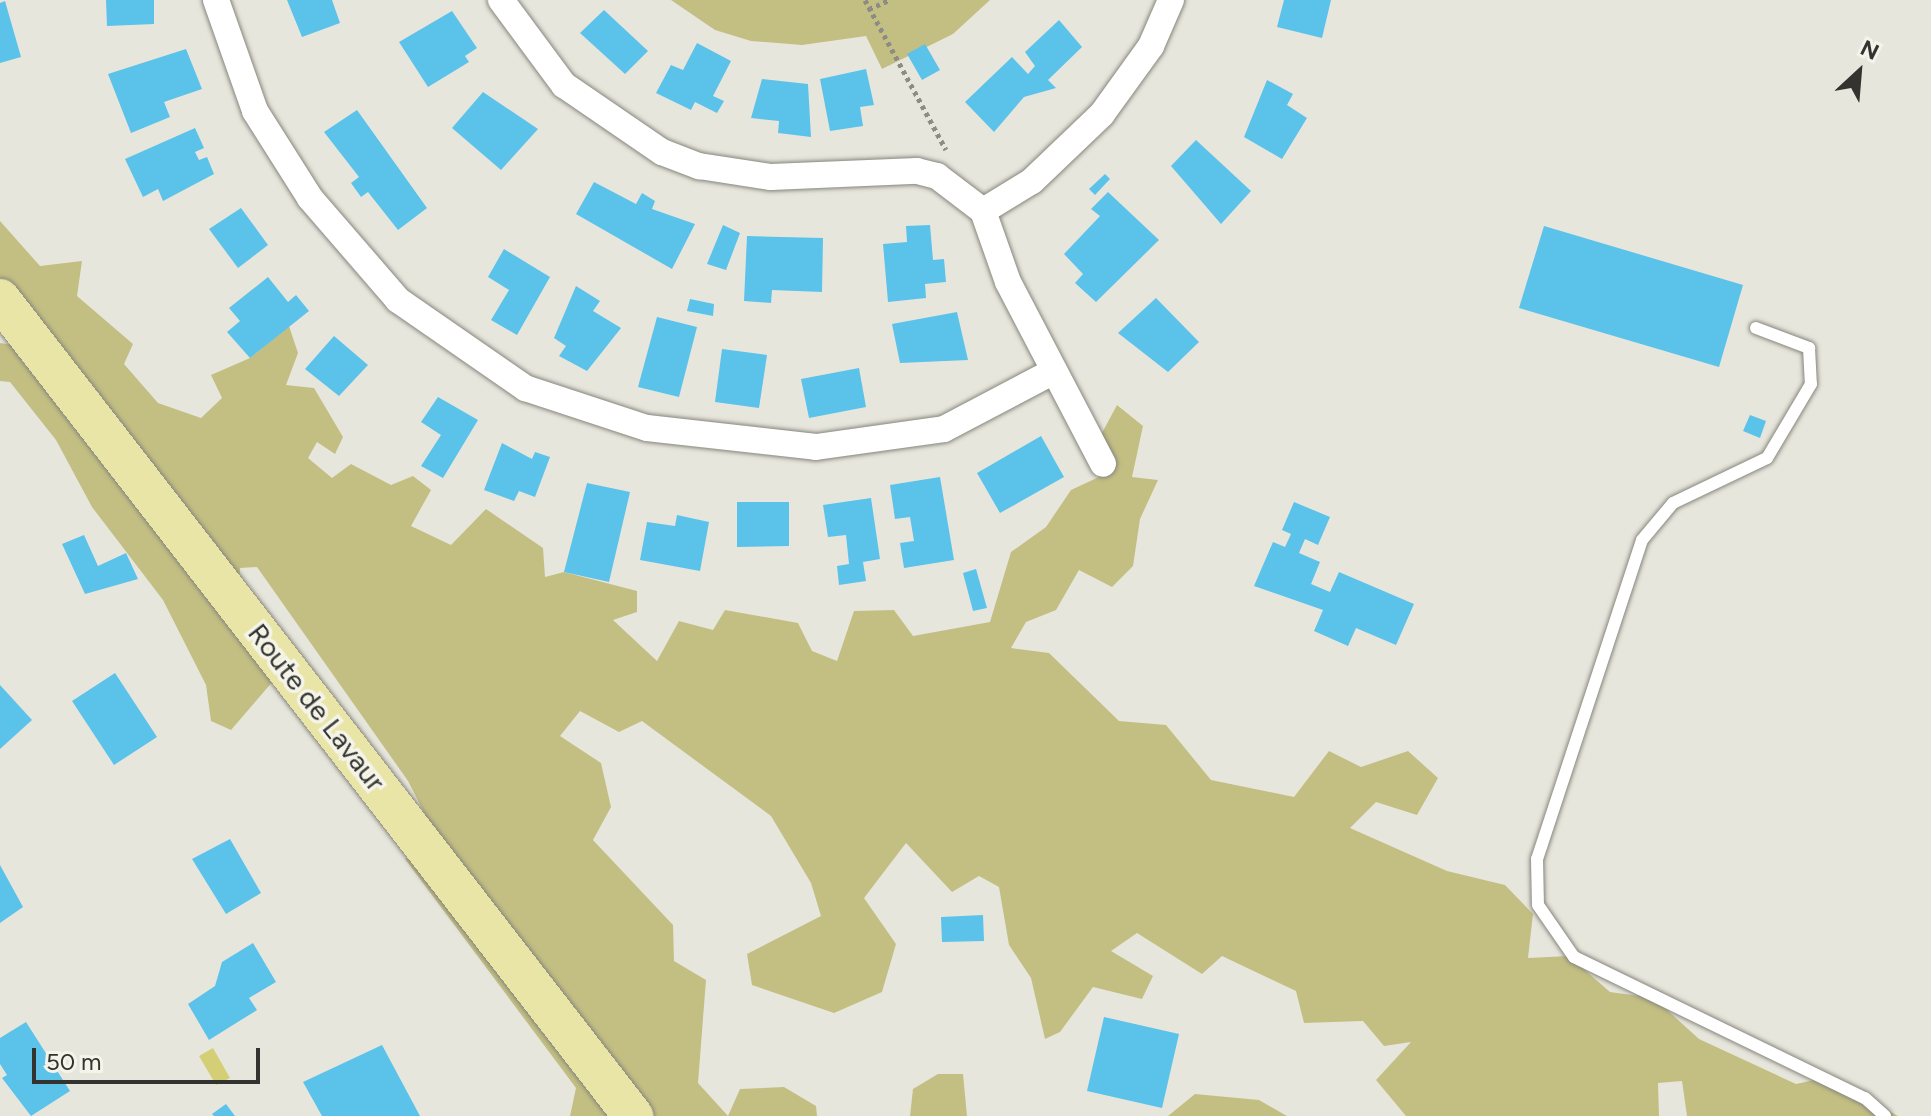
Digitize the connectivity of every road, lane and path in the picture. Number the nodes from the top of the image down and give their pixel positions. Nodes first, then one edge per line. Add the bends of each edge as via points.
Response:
1 (216, 0) edge
2 (501, 0) edge
3 (865, 0) edge
4 (889, 0) edge
5 (1171, 0) edge
6 (869, 9) junction
7 (952, 161) dead end
8 (983, 211) junction
9 (0, 299) edge
10 (1756, 328) dead end
11 (1054, 371) junction
12 (1103, 464) dead end
13 (633, 1116) edge
14 (1885, 1116) edge

1 - 11 street via 255,111 310,198 398,300 525,388 647,428 816,447 944,429
2 - 8 street via 564,85 662,152 699,166 771,177 917,171 937,176
3 - 6 path
4 - 6 path
5 - 8 street via 1151,46 1102,114 1032,181
6 - 7 path
8 - 11 street via 1008,282
9 - 13 main road, Route de Lavaur
10 - 14 lane via 1809,348 1811,384 1767,458 1673,503 1642,540 1537,859 1538,905 1548,929 1574,957 1865,1098
11 - 12 street

